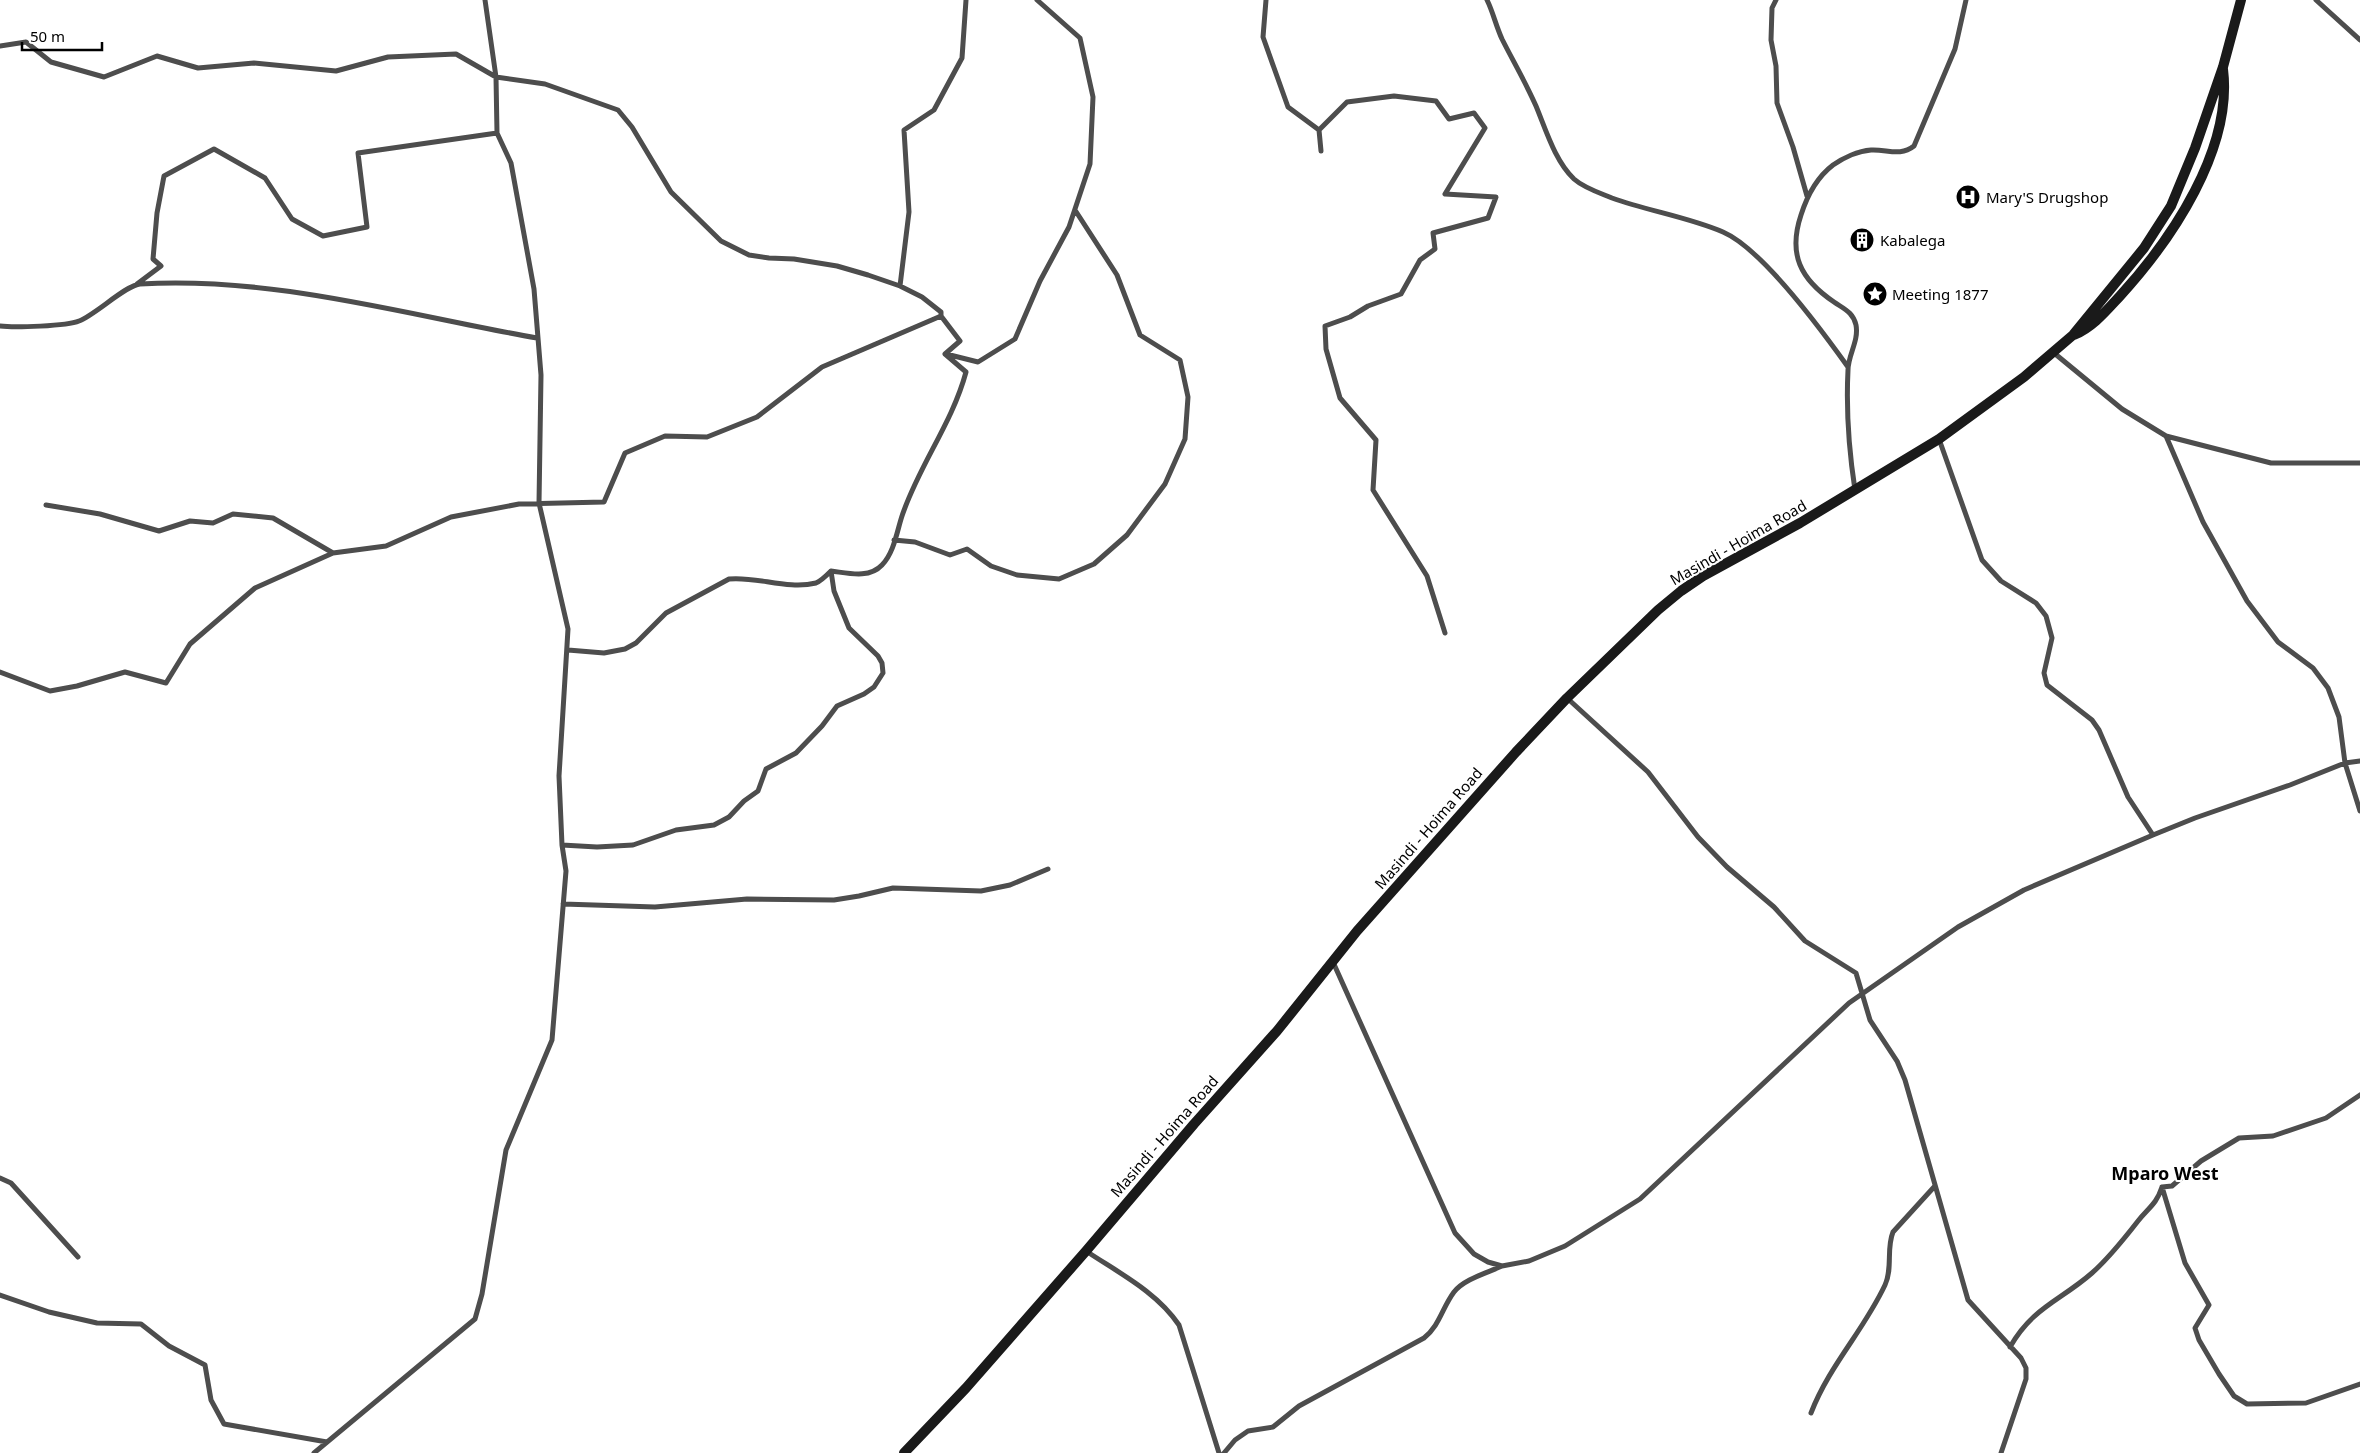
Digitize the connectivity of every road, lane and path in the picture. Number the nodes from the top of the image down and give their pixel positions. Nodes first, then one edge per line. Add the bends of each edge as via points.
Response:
1 (485, 0) edge
2 (966, 0) edge
3 (1037, 0) edge
4 (1266, 0) edge
5 (1487, 0) edge
6 (1776, 0) edge
7 (1966, 0) edge
8 (2241, 0) edge
9 (2316, 0) edge
10 (2360, 40) edge
11 (0, 46) edge
12 (2223, 67) junction
13 (496, 77) junction
14 (1319, 130) junction
15 (498, 133) junction
16 (1321, 152) dead end
17 (1807, 196) junction
18 (1075, 210) junction
19 (137, 284) junction
20 (900, 286) junction
21 (941, 316) junction
22 (0, 326) edge
23 (2073, 335) junction
24 (538, 338) junction
25 (2054, 353) junction
26 (945, 354) junction
27 (1848, 367) junction
28 (2166, 436) junction
29 (1939, 439) junction
30 (2360, 463) edge
31 (1855, 491) junction
32 (539, 503) junction
33 (46, 505) dead end
34 (894, 540) junction
35 (333, 553) junction
36 (831, 571) junction
37 (1445, 633) dead end
38 (568, 650) junction
39 (0, 672) edge
40 (1567, 698) junction
41 (2360, 761) edge
42 (2345, 762) junction
43 (2360, 811) edge
44 (2153, 835) junction
45 (562, 845) junction
46 (1048, 869) dead end
47 (564, 904) junction
48 (1332, 962) junction
49 (1862, 994) junction
50 (2360, 1096) edge
51 (0, 1178) edge
52 (1934, 1187) junction
53 (2162, 1187) junction
54 (1086, 1251) junction
55 (78, 1257) dead end
56 (1502, 1266) junction
57 (0, 1295) edge
58 (2010, 1347) junction
59 (2360, 1384) edge
60 (1811, 1413) dead end
61 (327, 1442) junction
62 (314, 1453) edge
63 (904, 1453) edge
64 (1219, 1453) edge
65 (1224, 1453) edge
66 (2001, 1453) edge

1 - 13 street
2 - 20 street via 962,58 934,110 904,130 910,212
3 - 18 street via 1080,38 1092,98 1090,164
4 - 14 street via 1263,37 1288,107
5 - 27 street via 1553,146 1575,180 1645,210 1724,232 1739,241 1818,324
6 - 17 street via 1772,8 1771,40 1776,66 1776,103 1794,147
7 - 17 street via 1956,49 1914,146 1902,152 1870,150 1848,156 1832,166
8 - 12 main road, Masindi - Hoima Road
9 - 10 street
11 - 13 street via 26,42 51,62 104,77 157,56 198,68 254,63 336,71 388,57 456,54
12 - 23 main road, Masindi - Hoima Road via 2171,206 2144,248
12 - 23 main road, Masindi - Hoima Road via 2226,86 2224,107 2198,186 2165,239 2126,289 2086,330
13 - 15 street
13 - 20 street via 545,84 618,110 632,127 671,192 721,241 750,255 837,266
14 - 16 street
14 - 37 street via 1347,102 1394,96 1436,101 1448,119 1474,113 1485,128 1444,194 1496,197 1488,218 1433,233 1435,249 1420,260 1401,294 1325,326 1326,349 1340,398 1376,440 1373,490 1427,576
15 - 19 street via 358,153 367,227 323,236 292,220 265,178 214,149 164,176 153,259 161,266
15 - 24 street via 511,163 534,289
17 - 27 street via 1797,226 1795,255 1801,270 1820,292 1852,315 1857,334
18 - 26 street via 1015,339 978,362
18 - 34 street via 1117,275 1140,335 1180,360 1188,397 1185,439 1165,484 1126,535 1094,564 1059,579 1017,575 992,566 967,549 950,555 916,542
19 - 22 street via 78,322 14,328
19 - 24 street via 235,285 334,298
20 - 21 street via 922,297 942,312
21 - 26 street via 960,342
21 - 32 street via 822,366 757,417 708,437 665,436 625,453 604,502
23 - 25 main road, Masindi - Hoima Road
24 - 32 street via 541,375
25 - 28 street via 2122,409
25 - 29 main road, Masindi - Hoima Road
26 - 34 street via 966,372 959,397 909,496
27 - 31 street via 1850,463
28 - 30 street via 2271,462
28 - 42 street via 2203,522 2247,601 2278,642 2312,668 2328,688 2339,717
29 - 31 main road, Masindi - Hoima Road
29 - 44 street via 1982,560 2001,581 2036,603 2046,616 2052,638 2044,674 2047,685 2082,710 2099,730 2128,797
31 - 40 main road, Masindi - Hoima Road via 1681,591
32 - 35 street via 451,517 386,546
32 - 38 street via 568,629
33 - 35 street via 100,514 159,531 190,521 213,523 233,514 273,518
34 - 36 street via 882,566 874,571 859,575
35 - 39 street via 255,588 190,644 166,683 125,672 50,691
36 - 38 street via 817,583 729,579 666,613 636,643 625,649 604,653
36 - 45 street via 834,591 848,628 882,663 883,673 874,686 837,706 796,753 766,769 758,791 744,800 723,822 676,830 633,844
38 - 45 street via 559,776
40 - 48 main road, Masindi - Hoima Road via 1498,771
40 - 49 street via 1648,772 1703,843 1727,868 1774,907 1806,941 1856,973
41 - 42 street
42 - 43 street
42 - 44 street via 2290,786
44 - 49 street via 2024,890 1958,927
45 - 47 street via 566,871
46 - 47 street via 1010,885 981,891 893,888 834,900 747,899 655,907
47 - 61 street via 552,1040 506,1150 476,1319
48 - 54 main road, Masindi - Hoima Road via 1277,1031
48 - 56 street via 1449,1223 1474,1254
49 - 52 street via 1870,1020 1897,1061
49 - 56 street via 1640,1199 1565,1246 1528,1261
50 - 53 street via 2326,1118 2273,1136 2239,1138 2201,1161 2172,1186
51 - 55 street via 11,1183
52 - 58 street via 1968,1300
52 - 60 street via 1893,1232 1891,1263 1885,1285 1829,1374
53 - 58 street via 2157,1201 2104,1262 2027,1321
53 - 59 street via 2185,1263 2209,1305 2194,1328 2196,1334 2234,1396 2247,1404 2306,1403
54 - 63 main road, Masindi - Hoima Road via 966,1388
54 - 64 street via 1155,1297 1178,1325
56 - 65 street via 1455,1291 1433,1330 1424,1338 1299,1406 1273,1426 1248,1432 1235,1440
57 - 61 street via 49,1312 97,1323 141,1324 169,1346 205,1365 211,1400 224,1424
58 - 66 street via 2021,1358 2026,1368 2026,1379
61 - 62 street

